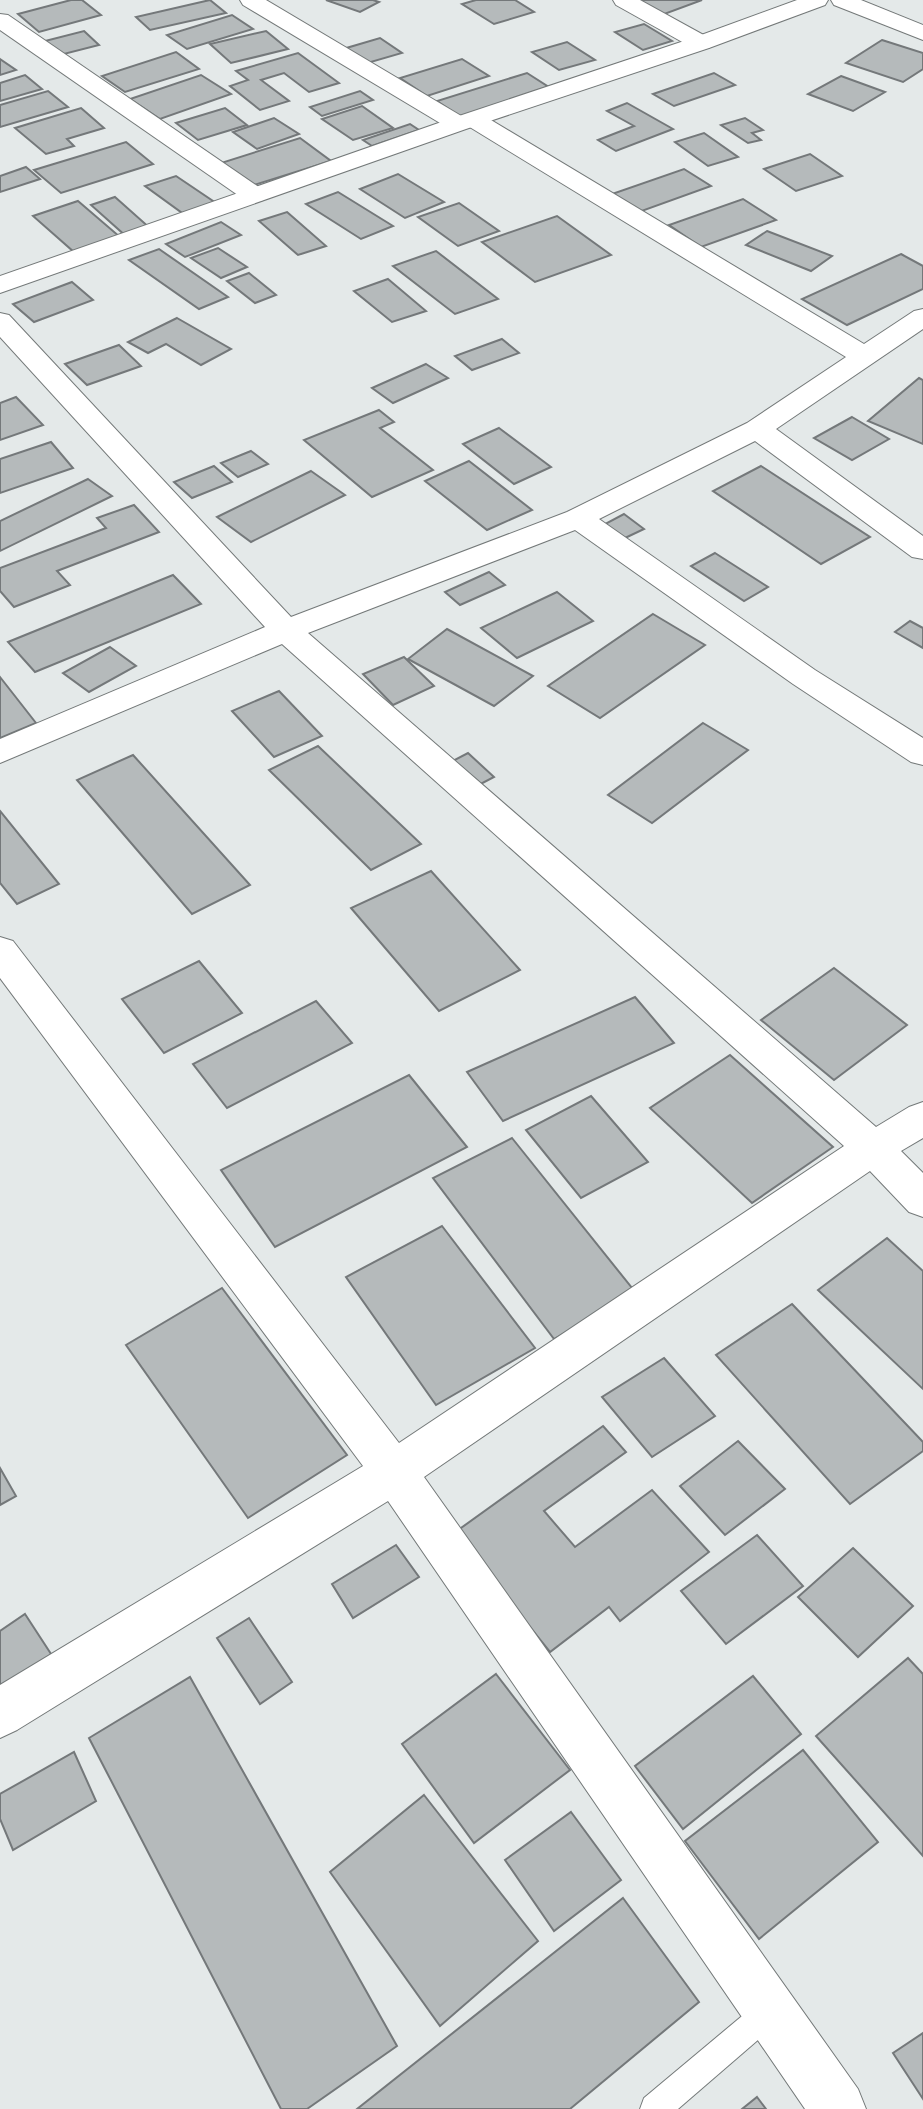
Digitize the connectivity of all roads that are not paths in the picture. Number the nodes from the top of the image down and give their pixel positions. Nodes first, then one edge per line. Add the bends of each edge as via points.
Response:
1 (251, 0) edge
2 (624, 0) edge
3 (817, 0) edge
4 (842, 0) edge
5 (0, 20) edge
6 (923, 33) edge
7 (701, 43) junction
8 (466, 121) junction
9 (254, 195) junction
10 (0, 285) edge
11 (923, 317) edge
12 (0, 321) edge
13 (866, 357) junction
14 (757, 429) junction
15 (578, 518) junction
16 (923, 550) edge
17 (286, 630) junction
18 (0, 752) edge
19 (923, 754) edge
20 (0, 951) edge
21 (923, 1118) edge
22 (873, 1148) junction
23 (923, 1200) edge
24 (394, 1472) junction
25 (0, 1713) edge
26 (769, 2011) junction
27 (655, 2109) edge
28 (838, 2109) edge

1 - 8 street
2 - 7 street
3 - 7 street
4 - 6 street
5 - 9 street
7 - 8 street
8 - 9 street
8 - 13 street
9 - 10 street
11 - 13 street
12 - 17 street
13 - 14 street
14 - 15 street
14 - 16 street
15 - 17 street
15 - 19 street via 804,677
17 - 18 street
17 - 22 street
20 - 24 street
21 - 22 street
22 - 23 street
22 - 24 street
24 - 25 street
24 - 26 street
26 - 27 lane
26 - 28 street

